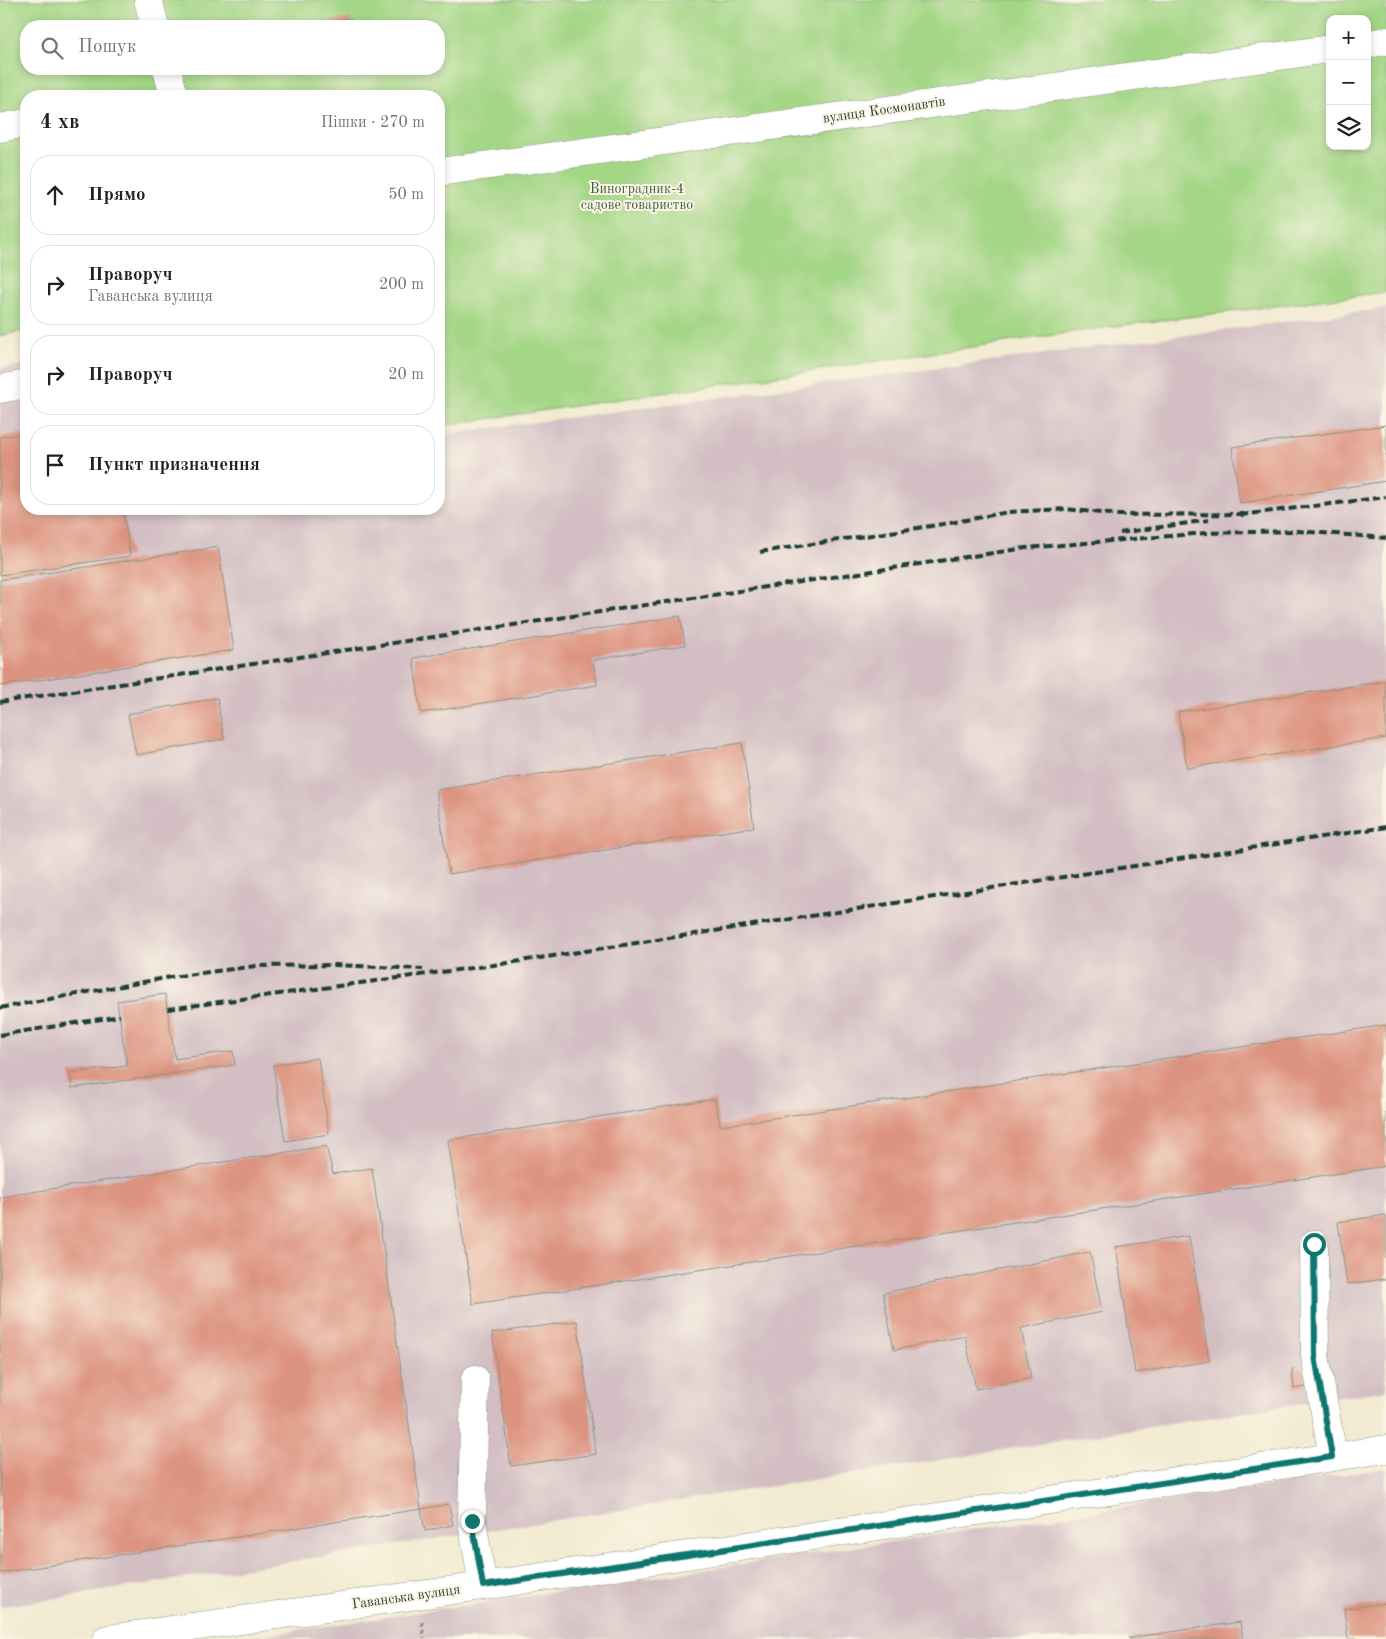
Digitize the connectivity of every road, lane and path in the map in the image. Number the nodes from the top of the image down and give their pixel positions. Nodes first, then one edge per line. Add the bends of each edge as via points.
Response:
1 (148, 0) edge
2 (153, 20) edge
3 (1386, 41) edge
4 (1371, 43) edge
5 (1326, 50) edge
6 (20, 124) edge
7 (0, 128) edge
8 (445, 171) edge
9 (20, 385) edge
10 (0, 389) edge
11 (1314, 1244) dead end
12 (475, 1379) dead end
13 (1386, 1449) edge
14 (1332, 1457) junction
15 (483, 1586) junction
16 (107, 1639) edge

1 - 2 street
3 - 4 street
5 - 8 street, вулиця Космонавтів
6 - 7 street
9 - 10 street
11 - 14 street via 1315,1356
12 - 15 street via 472,1521
13 - 14 street, Гаванська вулиця
14 - 15 street, Гаванська вулиця
15 - 16 street, Гаванська вулиця

